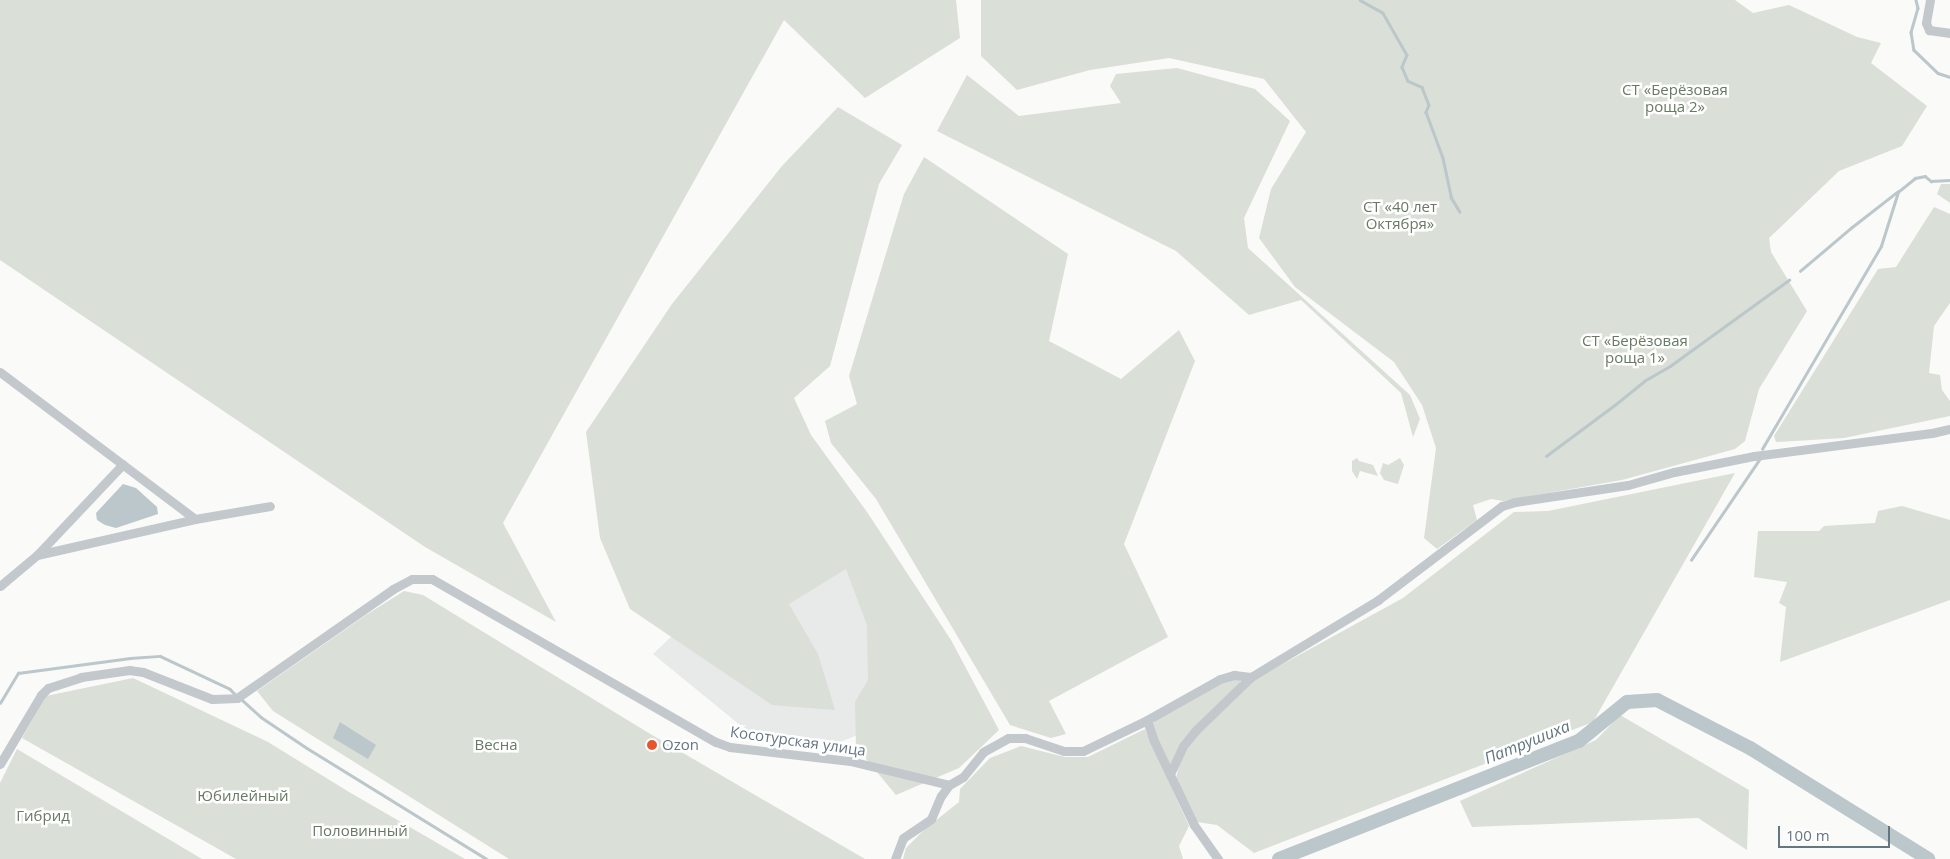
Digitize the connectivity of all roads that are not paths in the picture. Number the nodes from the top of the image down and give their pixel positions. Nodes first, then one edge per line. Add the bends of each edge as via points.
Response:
1 (1930, 0) edge
2 (1950, 34) edge
3 (0, 372) edge
4 (1950, 429) edge
5 (123, 464) junction
6 (270, 506) dead end
7 (195, 520) junction
8 (37, 556) junction
9 (0, 573) edge
10 (4, 583) edge
11 (1251, 677) junction
12 (1147, 720) junction
13 (0, 764) edge
14 (1170, 774) junction
15 (949, 785) junction
16 (895, 859) edge
17 (1218, 859) edge

1 - 2 street via 1926,24 1929,30
3 - 5 street
4 - 11 street via 1754,456 1628,485 1502,506 1378,600
5 - 7 street
5 - 8 street
6 - 7 street
7 - 8 street
8 - 10 street
9 - 10 street
11 - 12 street via 1234,675 1220,678
11 - 14 street via 1195,731
12 - 14 street
12 - 15 street via 1083,751 1064,751 1025,738 1008,738 983,752 963,777
13 - 15 street, Косотурская улица via 48,688 81,677 129,670 143,672 212,699 237,698 369,604 412,579 432,579 716,742 850,761
14 - 17 street via 1194,825
15 - 16 street via 931,819 903,838

